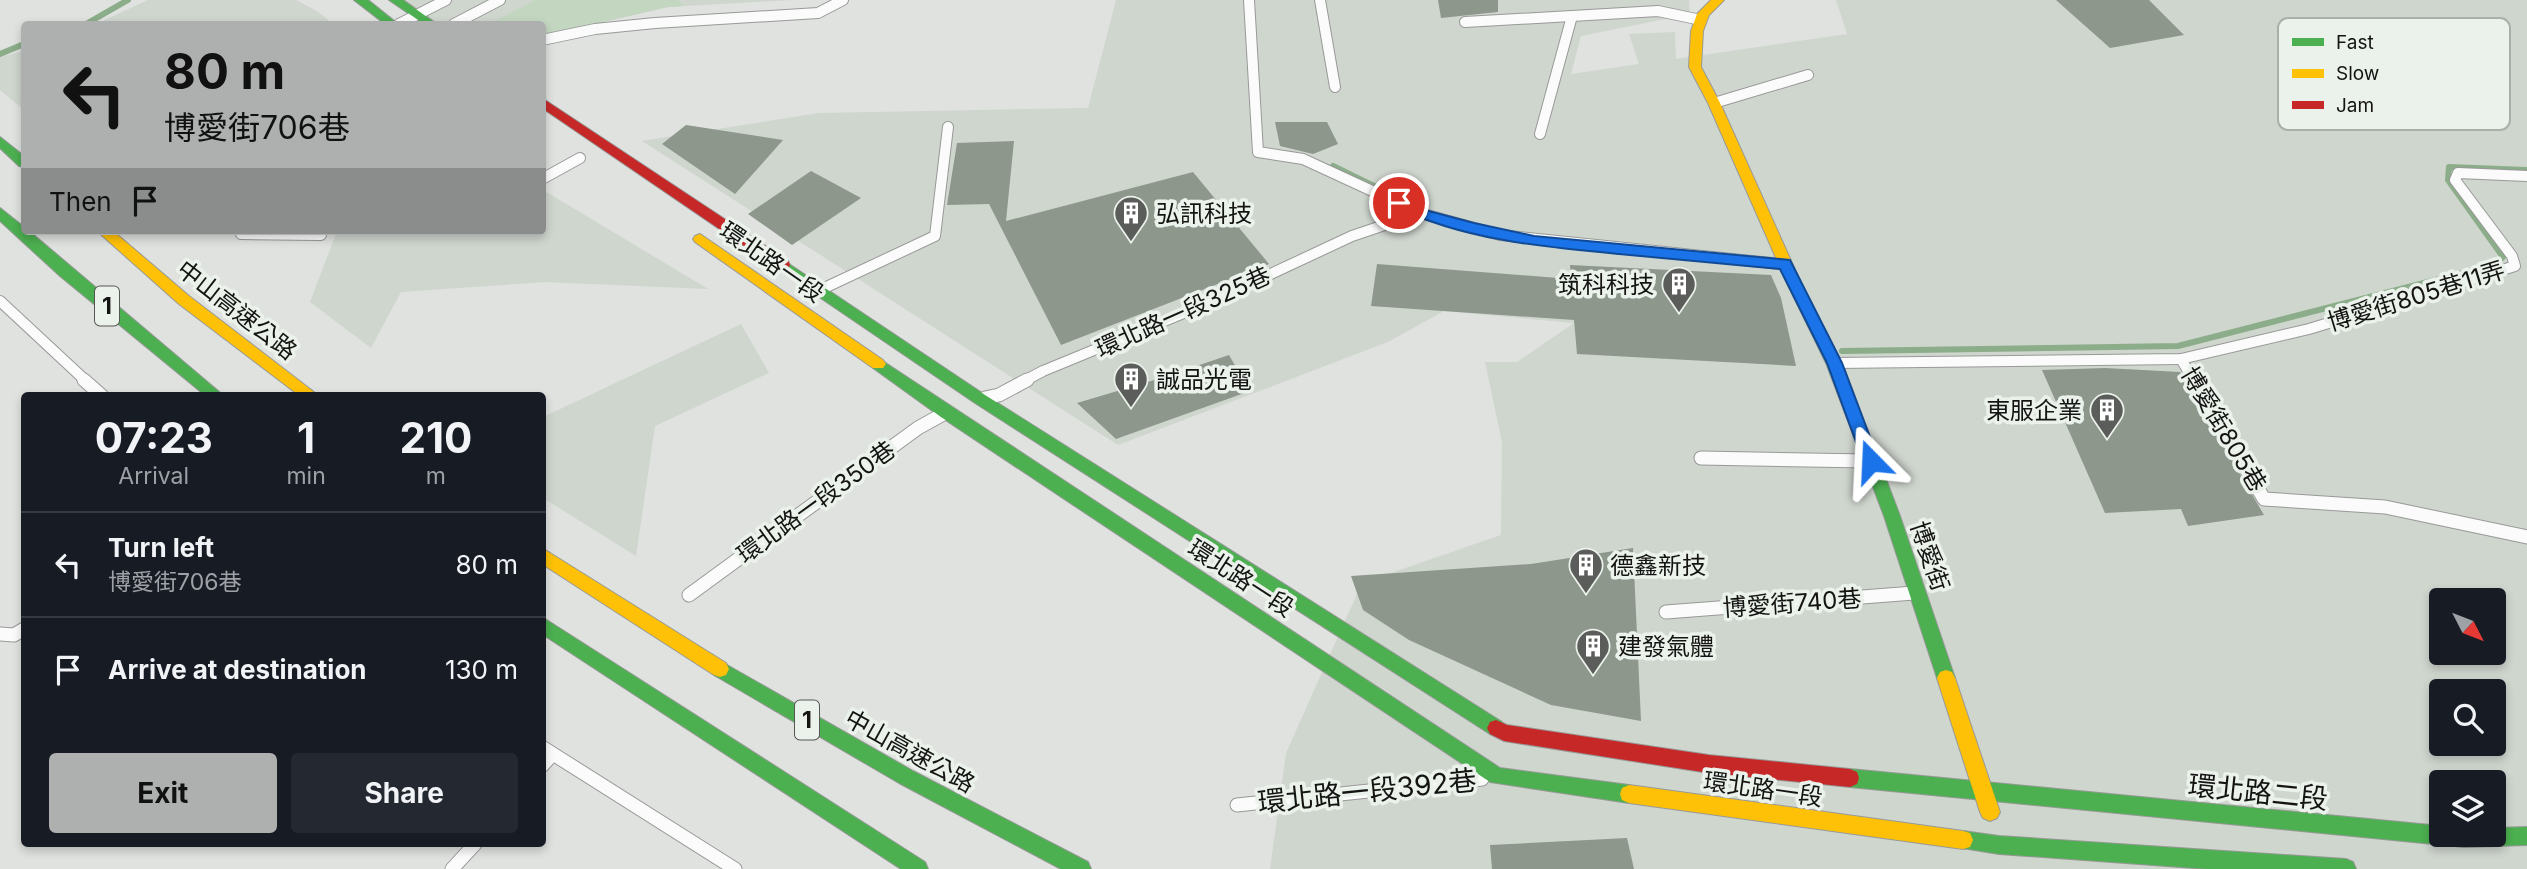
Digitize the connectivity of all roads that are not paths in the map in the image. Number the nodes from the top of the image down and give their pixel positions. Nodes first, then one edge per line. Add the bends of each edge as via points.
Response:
1 (360, 0) edge
2 (395, 0) edge
3 (446, 0) edge
4 (500, 0) edge
5 (843, 0) edge
6 (1249, 0) edge
7 (1320, 0) edge
8 (1718, 0) edge
9 (416, 16) junction
10 (1572, 16) junction
11 (1701, 20) junction
12 (389, 21) edge
13 (405, 21) edge
14 (425, 21) edge
15 (460, 21) edge
16 (1465, 22) dead end
17 (546, 39) edge
18 (1808, 75) dead end
19 (1335, 88) dead end
20 (1714, 103) junction
21 (546, 105) edge
22 (948, 127) dead end
23 (1540, 134) dead end
24 (0, 141) edge
25 (561, 145) dead end
26 (21, 160) edge
27 (585, 162) joint
28 (2527, 176) edge
29 (546, 177) edge
30 (0, 213) edge
31 (1420, 213) junction
32 (687, 230) dead end
33 (21, 232) edge
34 (24, 235) edge
35 (109, 235) edge
36 (1785, 264) junction
37 (820, 290) junction
38 (0, 300) edge
39 (2181, 359) junction
40 (1834, 363) junction
41 (98, 392) edge
42 (212, 392) edge
43 (307, 392) edge
44 (963, 406) junction
45 (1701, 458) dead end
46 (1871, 461) junction
47 (2527, 537) edge
48 (546, 558) edge
49 (1918, 593) junction
50 (688, 595) dead end
51 (1666, 612) dead end
52 (546, 627) edge
53 (21, 631) edge
54 (0, 635) edge
55 (546, 756) edge
56 (1497, 776) junction
57 (1984, 792) junction
58 (1237, 805) dead end
59 (2527, 836) edge
60 (472, 847) edge
61 (2001, 851) junction
62 (452, 869) edge
63 (735, 869) edge
64 (918, 869) edge
65 (1082, 869) edge
66 (2346, 869) edge

1 - 12 main road
2 - 9 main road
3 - 9 lane
4 - 15 lane
5 - 17 lane via 817,13 655,23
6 - 31 lane via 1258,152 1303,159
7 - 19 lane
8 - 11 main road
9 - 13 lane
9 - 14 main road
10 - 11 lane via 1658,11
10 - 16 lane
10 - 23 lane
11 - 20 main road, 博愛街 via 1695,67
18 - 20 lane
20 - 36 main road, 博愛街
21 - 37 main road, 環北路一段
22 - 37 lane via 935,236
24 - 26 main road
25 - 27 main road
27 - 29 lane
28 - 39 lane, 博愛街805巷11弄 via 2458,173 2455,180 2515,266 2309,329
30 - 33 main road, 1
31 - 36 lane via 1534,241
31 - 44 lane, 環北路一段325巷 via 1361,232 1213,301 1043,371 999,395
32 - 44 main road, 環北路一段
34 - 42 main road, 1
35 - 43 main road, 中山高速公路 / 1 via 184,300
36 - 40 main road, 博愛街
37 - 44 main road, 環北路一段
38 - 41 lane
39 - 40 lane, 博愛街805巷
39 - 47 lane, 博愛街805巷 via 2264,499 2385,507
40 - 46 main road, 博愛街
44 - 50 lane, 環北路一段350巷 via 918,428
44 - 56 main road, 環北路一段
44 - 57 main road, 環北路一段 via 1504,733 1709,764
45 - 46 lane
46 - 49 main road, 博愛街
48 - 65 main road, 中山高速公路 / 1 via 668,638 882,764
49 - 51 lane, 博愛街740巷
49 - 57 main road, 博愛街
52 - 64 main road
53 - 54 lane
55 - 63 lane
56 - 58 lane, 環北路一段392巷
56 - 61 main road, 環北路一段
57 - 59 main road, 環北路二段 via 2464,838
57 - 61 main road, 博愛街
60 - 62 lane
61 - 66 main road

